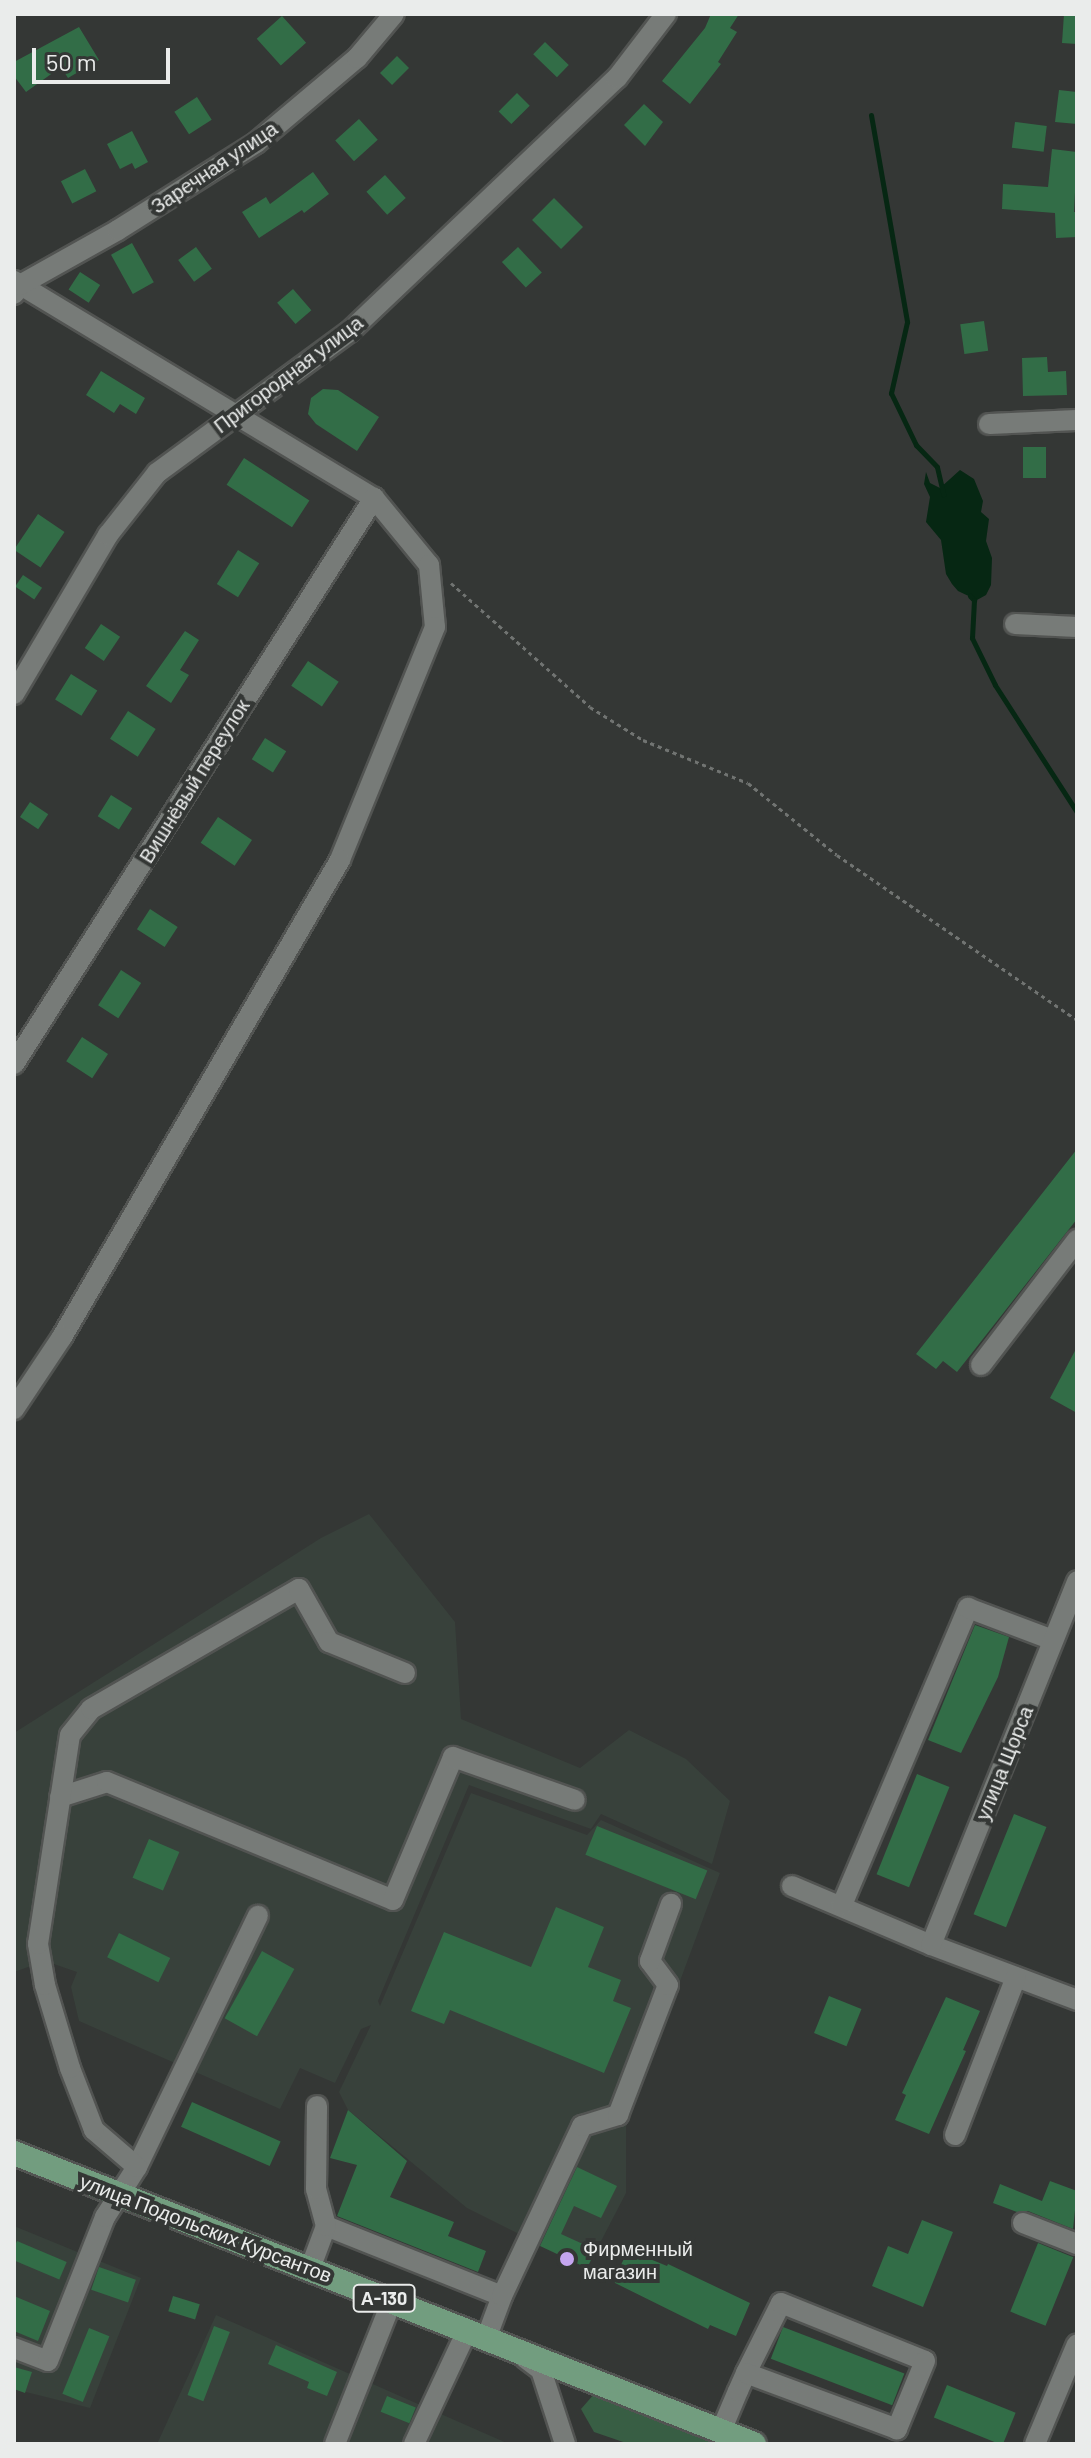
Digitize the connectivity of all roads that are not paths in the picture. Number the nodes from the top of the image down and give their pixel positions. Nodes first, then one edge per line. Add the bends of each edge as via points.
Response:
1 (394, 14) edge
2 (666, 14) edge
3 (16, 287) edge
4 (233, 415) junction
5 (1077, 420) edge
6 (989, 424) dead end
7 (374, 498) junction
8 (1015, 624) dead end
9 (1077, 627) edge
10 (14, 694) edge
11 (14, 1064) edge
12 (1077, 1240) edge
13 (981, 1365) dead end
14 (14, 1409) edge
15 (1077, 1581) edge
16 (1053, 1640) junction
17 (405, 1673) dead end
18 (60, 1797) junction
19 (575, 1800) dead end
20 (792, 1886) dead end
21 (671, 1904) dead end
22 (842, 1905) junction
23 (258, 1916) dead end
24 (931, 1945) junction
25 (1016, 1977) junction
26 (1077, 2000) edge
27 (317, 2106) dead end
28 (955, 2135) dead end
29 (14, 2153) edge
30 (137, 2167) junction
31 (120, 2194) junction
32 (1023, 2223) dead end
33 (326, 2226) junction
34 (1077, 2244) edge
35 (310, 2269) junction
36 (502, 2296) junction
37 (392, 2301) junction
38 (487, 2339) junction
39 (1077, 2344) edge
40 (14, 2348) edge
41 (746, 2373) junction
42 (721, 2431) junction
43 (335, 2444) edge
44 (414, 2444) edge
45 (565, 2444) edge
46 (754, 2444) edge
47 (1035, 2444) edge

1 - 3 street, Заречная улица via 357,58 256,143
2 - 4 street, Пригородная улица via 617,78 349,332
3 - 4 street
4 - 7 street
4 - 10 street, Пригородная улица via 157,473 118,523
5 - 6 street
7 - 11 street, Вишнёвый переулок
7 - 14 street via 429,565 435,627 340,860 62,1337
8 - 9 street
12 - 13 street
15 - 16 street, улица Щорса
16 - 22 street via 968,1608
16 - 24 street, улица Щорса
17 - 18 street via 329,1642 299,1589 91,1709 70,1735
18 - 19 street via 107,1782 393,1900 453,1757
18 - 30 street via 38,1944 45,1985 94,2130
20 - 22 street
21 - 36 street via 650,1961 668,1985 618,2115 582,2126
22 - 24 street
23 - 30 street
24 - 25 street
25 - 26 street
25 - 28 street
27 - 33 street via 316,2189
29 - 31 main road, улица Подольских Курсантов / А-130
30 - 31 street
31 - 35 main road, улица Подольских Курсантов / А-130
31 - 40 street via 87,2258 48,2361
32 - 34 street
33 - 35 street
33 - 36 street
35 - 37 main road, улица Подольских Курсантов / А-130
36 - 38 street
37 - 38 main road, улица Подольских Курсантов / А-130
37 - 43 street
38 - 42 main road, улица Подольских Курсантов / А-130
38 - 44 street
38 - 45 street via 541,2370
39 - 47 street
41 - 41 street via 781,2303 925,2361 897,2429
41 - 42 street
42 - 46 main road, улица Подольских Курсантов / А-130

